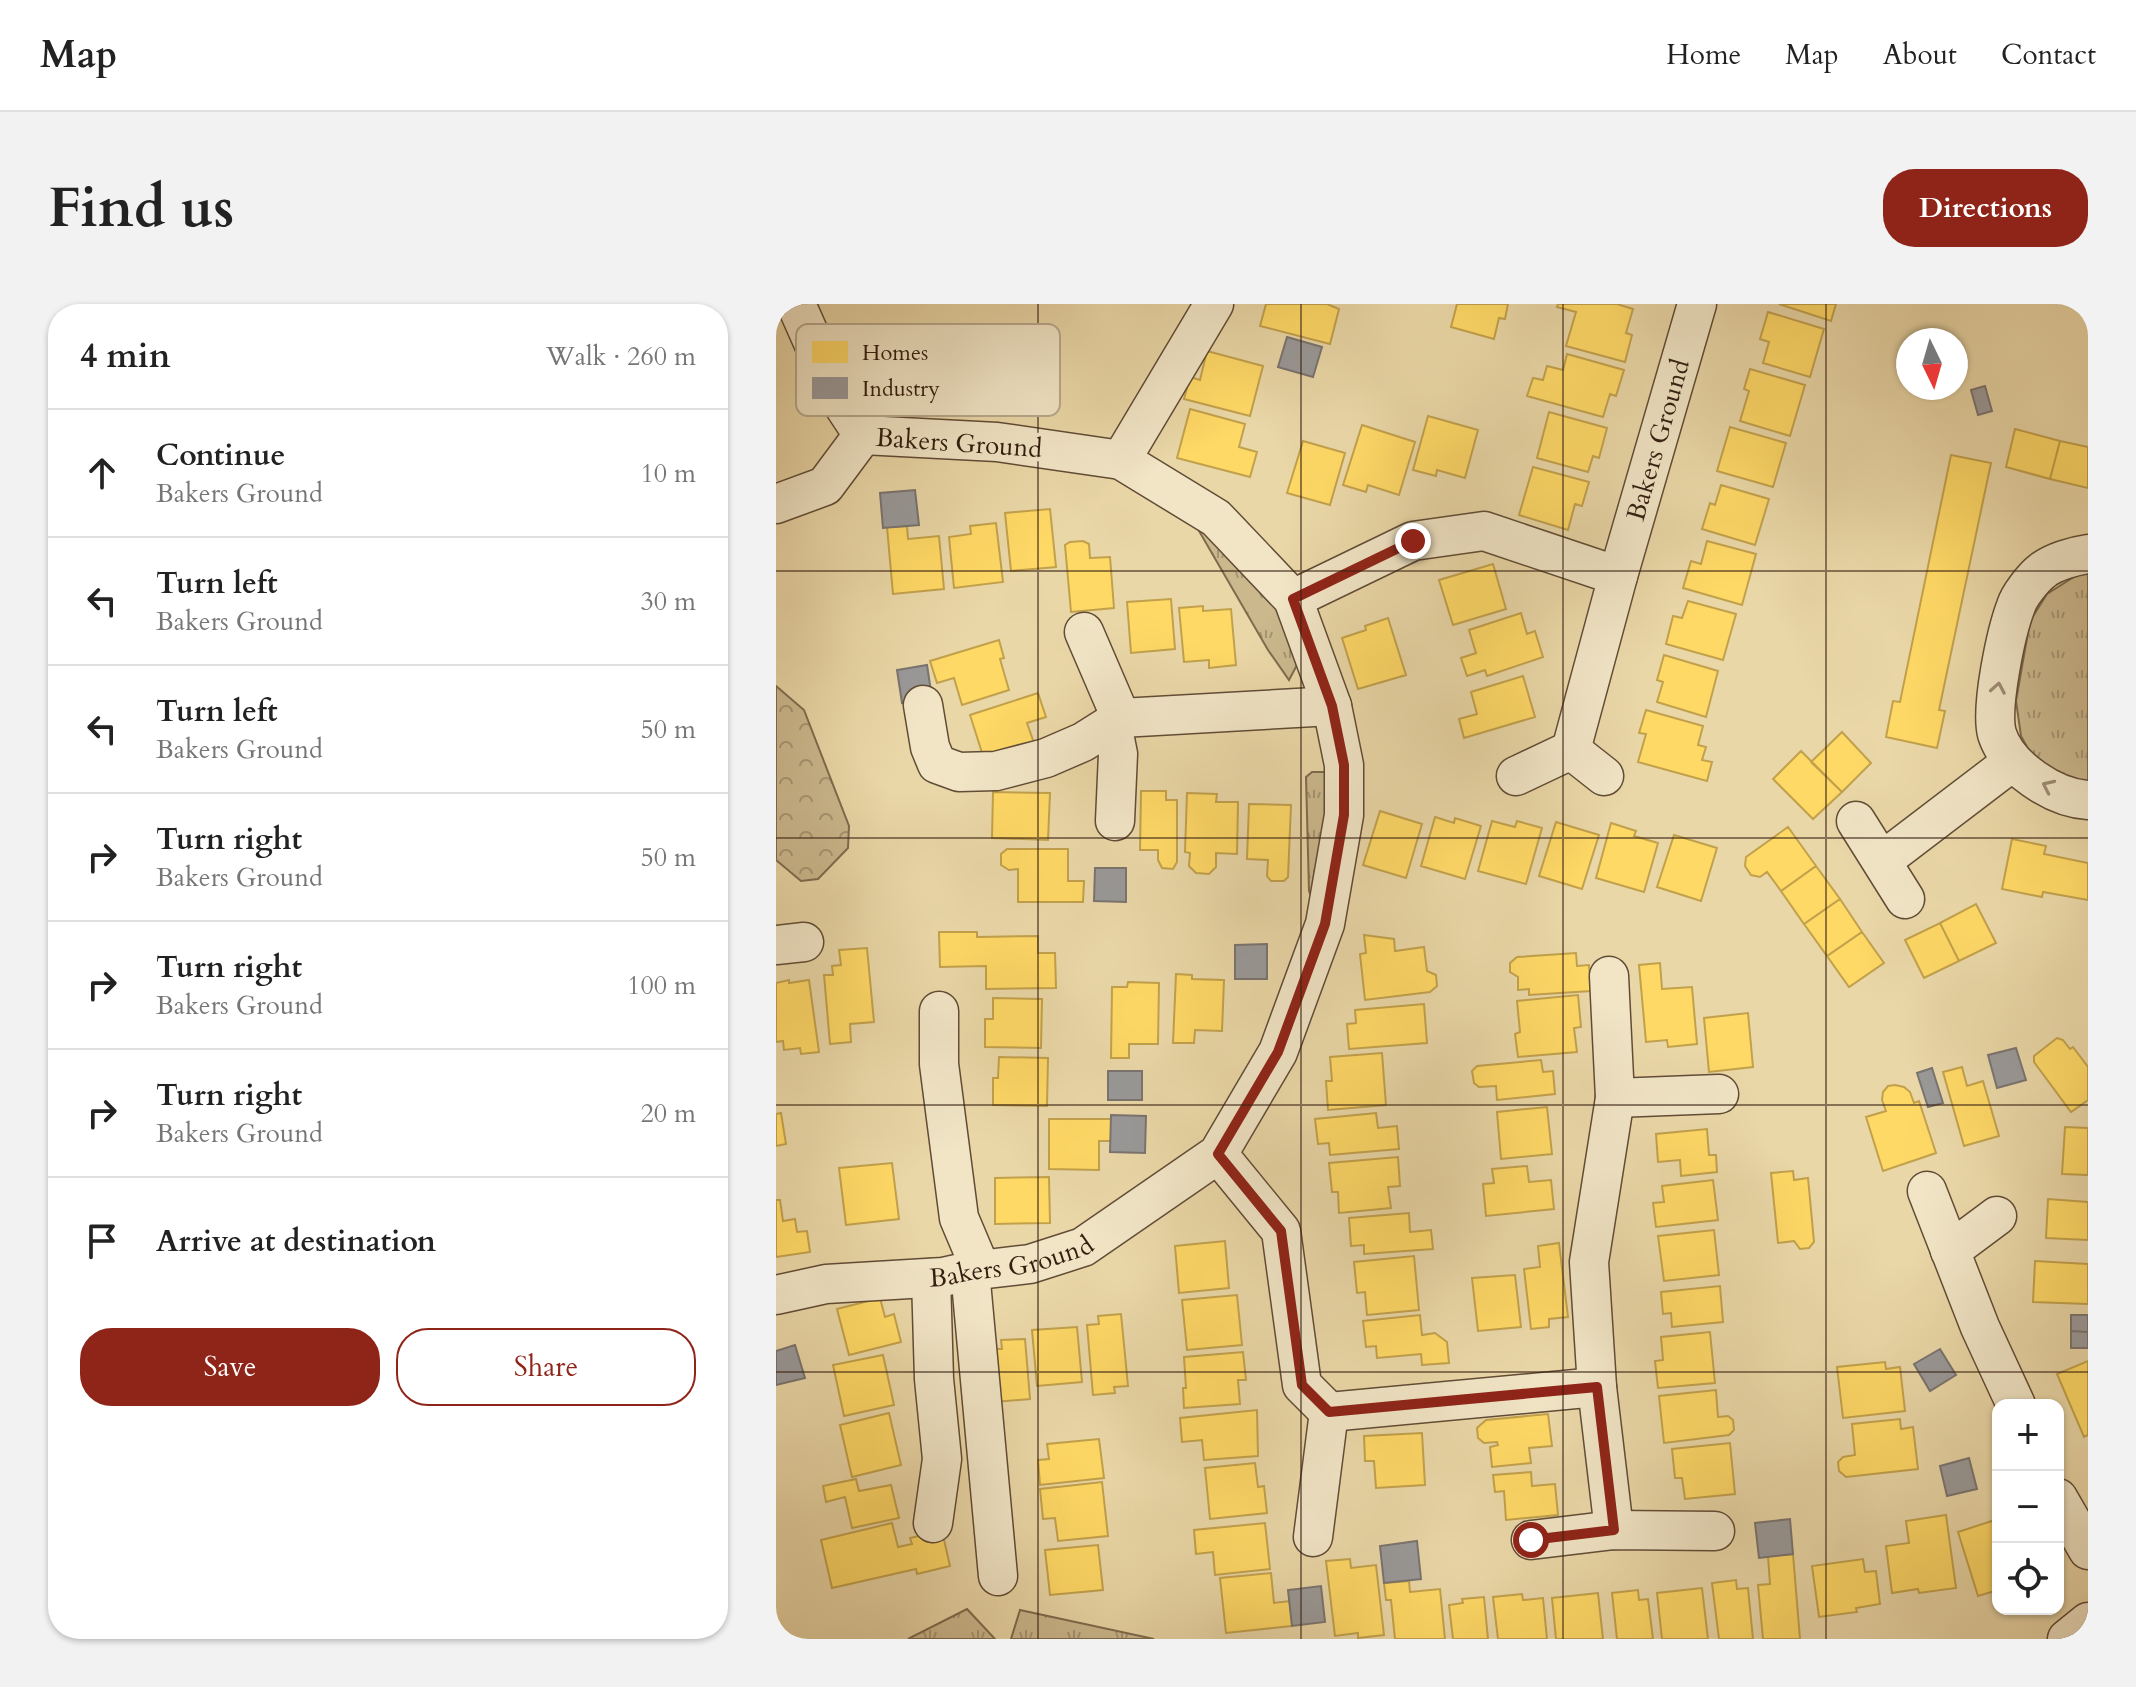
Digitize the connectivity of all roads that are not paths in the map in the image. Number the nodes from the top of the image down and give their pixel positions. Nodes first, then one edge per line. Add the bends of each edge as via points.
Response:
1 (796, 304) edge
2 (1214, 304) edge
3 (1697, 304) edge
4 (805, 324) edge
5 (850, 416) edge
6 (863, 435) junction
7 (1121, 460) junction
8 (776, 504) edge
9 (2088, 554) edge
10 (1618, 576) junction
11 (1293, 599) junction
12 (1084, 632) dead end
13 (923, 705) dead end
14 (1332, 706) junction
15 (1105, 728) junction
16 (1571, 750) junction
17 (2012, 762) junction
18 (1516, 776) dead end
19 (1604, 776) dead end
20 (2088, 800) edge
21 (1115, 821) dead end
22 (1856, 821) dead end
23 (1882, 861) junction
24 (1905, 899) dead end
25 (1609, 976) dead end
26 (939, 1011) dead end
27 (1719, 1094) dead end
28 (1615, 1098) junction
29 (1218, 1154) junction
30 (1927, 1191) dead end
31 (1997, 1216) dead end
32 (1950, 1251) junction
33 (976, 1271) junction
34 (931, 1278) junction
35 (776, 1295) edge
36 (1597, 1387) junction
37 (2013, 1399) edge
38 (1329, 1412) junction
39 (2064, 1508) edge
40 (933, 1523) dead end
41 (1614, 1530) junction
42 (1715, 1531) dead end
43 (1313, 1537) dead end
44 (1531, 1540) dead end
45 (2088, 1550) edge
46 (998, 1576) dead end
47 (2088, 1622) edge
48 (2067, 1639) edge

1 - 4 street
2 - 7 street
3 - 10 street, Bakers Ground
5 - 6 street
6 - 7 street, Bakers Ground via 997,442
6 - 8 street, Bakers Ground via 825,486
7 - 11 street, Bakers Ground via 1216,518
17 -> 9 street via 1997,733 1995,696 2016,603 2042,571
10 - 11 street via 1484,531 1413,541
10 - 16 street, Bakers Ground
11 - 14 street, Bakers Ground
12 - 15 street
13 - 15 street via 937,764 959,772 996,771 1046,758
14 - 15 street
14 - 29 street, Bakers Ground via 1344,765 1344,815 1325,924 1278,1052
15 - 21 street via 1118,754
16 - 18 street
16 - 19 street
20 -> 17 street via 2054,790
17 - 23 street
22 - 23 street
23 - 24 street
25 - 28 street
26 - 33 street via 939,1064 959,1218
27 - 28 street
28 - 36 street via 1589,1262
29 - 33 street, Bakers Ground via 1083,1247 1030,1264
29 - 38 street via 1281,1231 1302,1385
30 - 32 street
31 - 32 street
32 - 37 street
33 - 34 street, Bakers Ground
33 - 46 street
34 - 35 street, Bakers Ground via 826,1284
34 - 40 street via 942,1459
36 - 38 street
36 - 41 street
38 - 43 street
39 - 45 street
41 - 42 street
41 - 44 street
47 - 48 street

